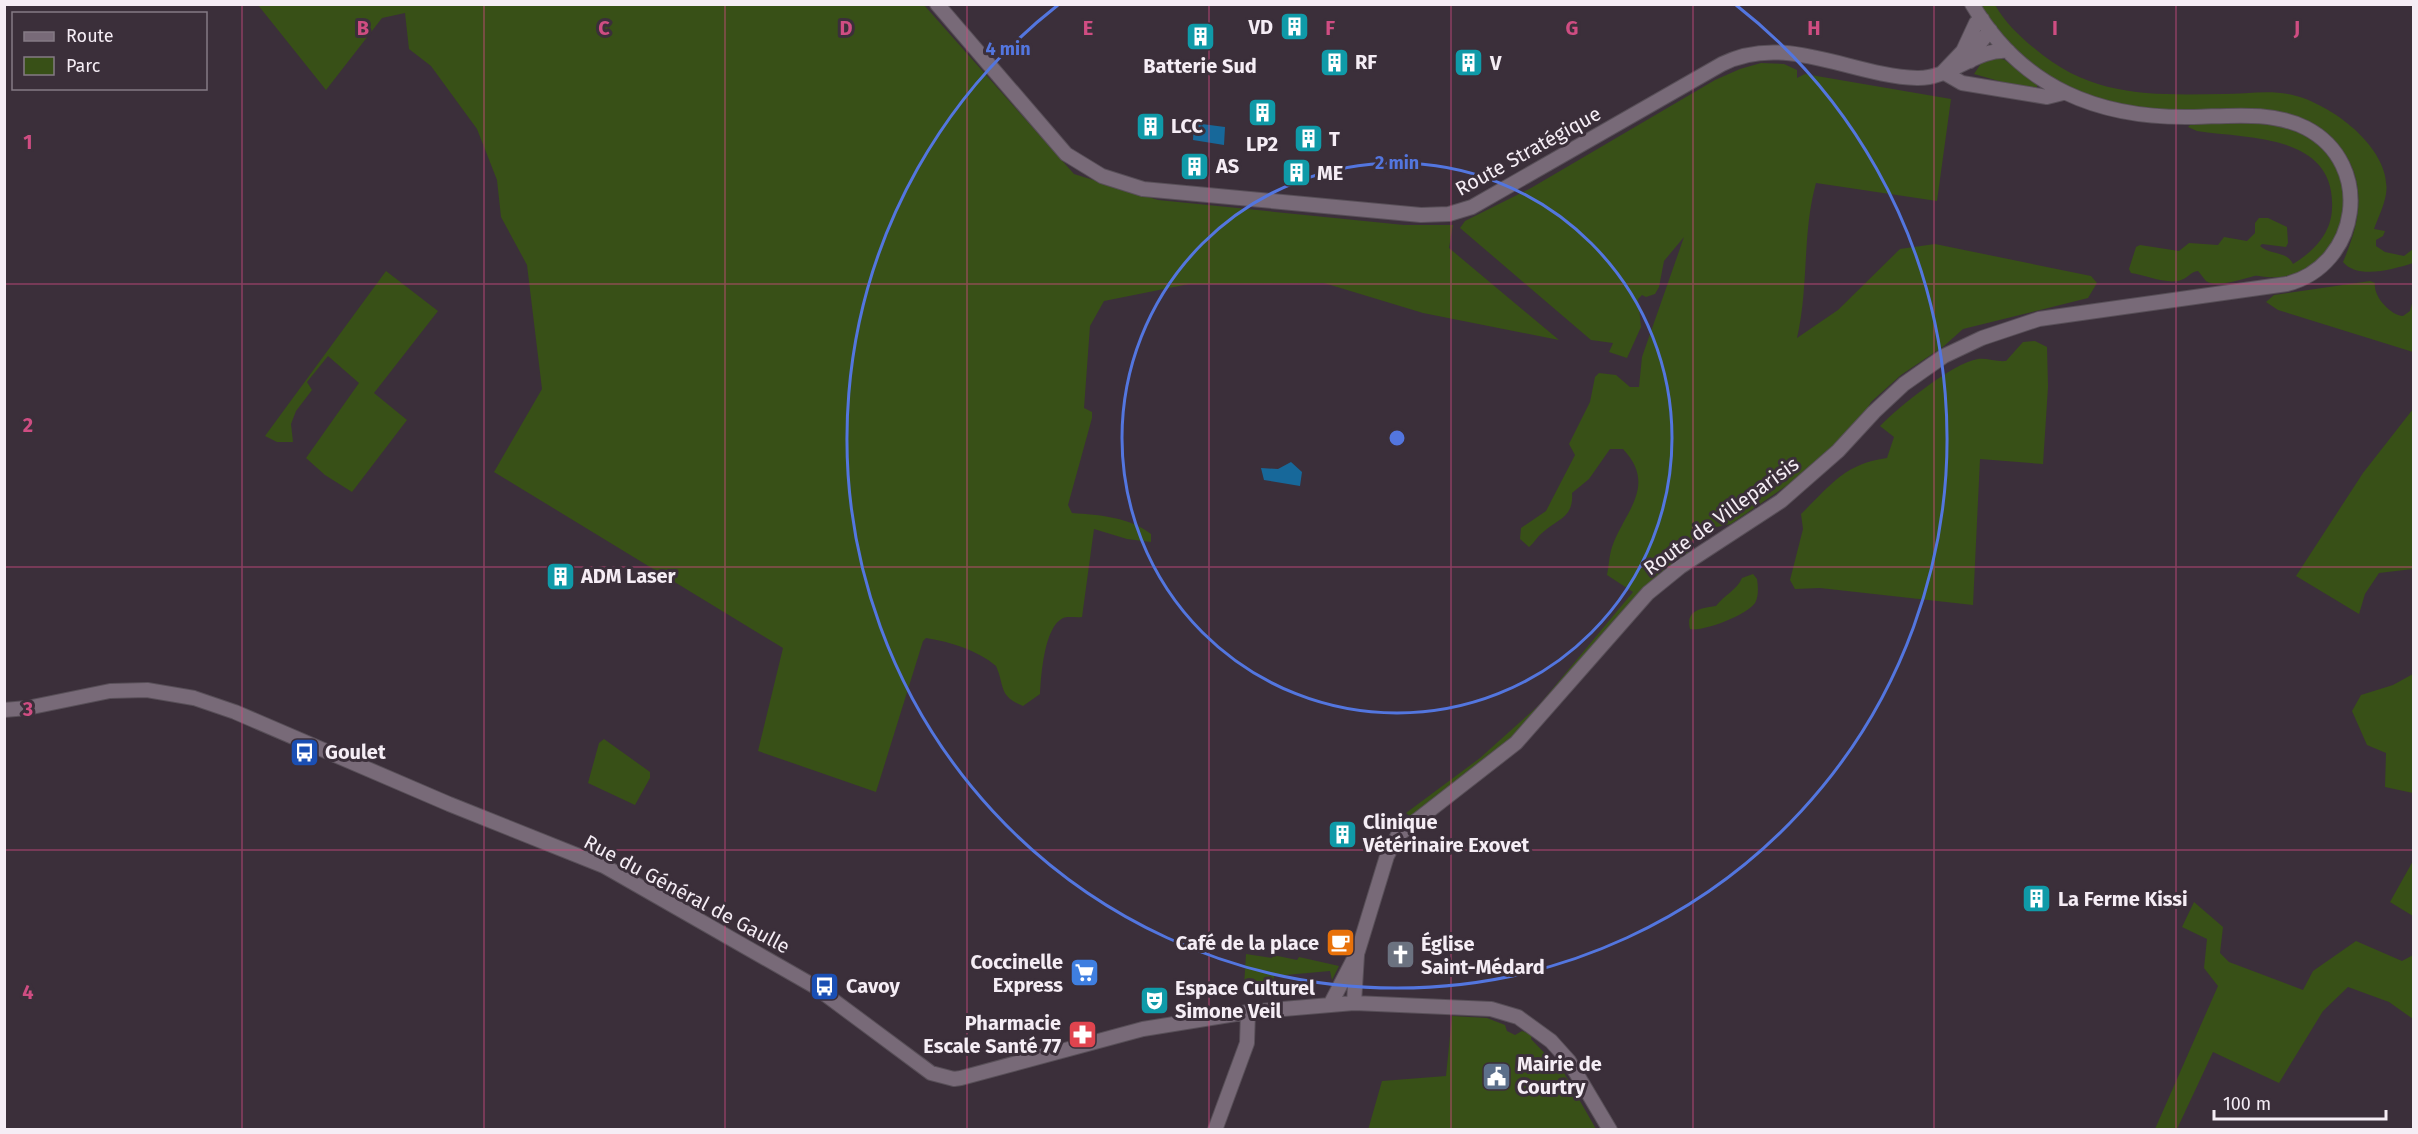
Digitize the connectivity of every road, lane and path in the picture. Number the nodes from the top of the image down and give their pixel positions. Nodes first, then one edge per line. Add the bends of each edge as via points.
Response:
1 (938, 4) edge
2 (1972, 4) edge
3 (1986, 25) junction
4 (2008, 51) junction
5 (1970, 61) junction
6 (1943, 72) junction
7 (2063, 93) junction
8 (27, 708) junction
9 (4, 710) edge
10 (4, 716) edge
11 (1358, 951) junction
12 (1354, 1004) junction
13 (1330, 1005) junction
14 (1248, 1012) junction
15 (1215, 1130) edge
16 (1610, 1130) edge

1 - 6 street, Route Stratégique via 1066,154 1102,176 1143,189 1421,215 1449,214 1472,207 1746,53 1777,51 1912,78
2 - 3 street
3 - 4 street
3 - 5 street
3 - 6 street via 1976,23 1963,51
4 - 5 street, Route Stratégique via 1986,53
4 - 7 street
5 - 6 street, Route Stratégique
6 - 7 street via 1962,83 2047,97
7 - 11 street, Route de Villeparisis via 2139,116 2249,115 2292,122 2316,134 2336,154 2349,181 2352,205 2339,247 2317,270 2296,282 2020,324 1944,356 1904,384 1781,501 1680,567 1648,593 1516,743 1401,832 1388,856
8 - 9 street, Rue du Général de Gaulle
8 - 10 street, Rue du Général de Gaulle
8 - 14 street, Rue du Général de Gaulle via 110,691 147,690 180,694 235,712 604,866 814,986 925,1069 945,1078 961,1078 1143,1029
11 - 12 street
11 - 13 street
12 - 13 street, Rue du Général de Gaulle
12 - 16 street, Rue du Général de Gaulle via 1491,1010 1518,1017 1544,1035 1569,1061
13 - 14 street, Rue du Général de Gaulle
14 - 15 street via 1247,1043

